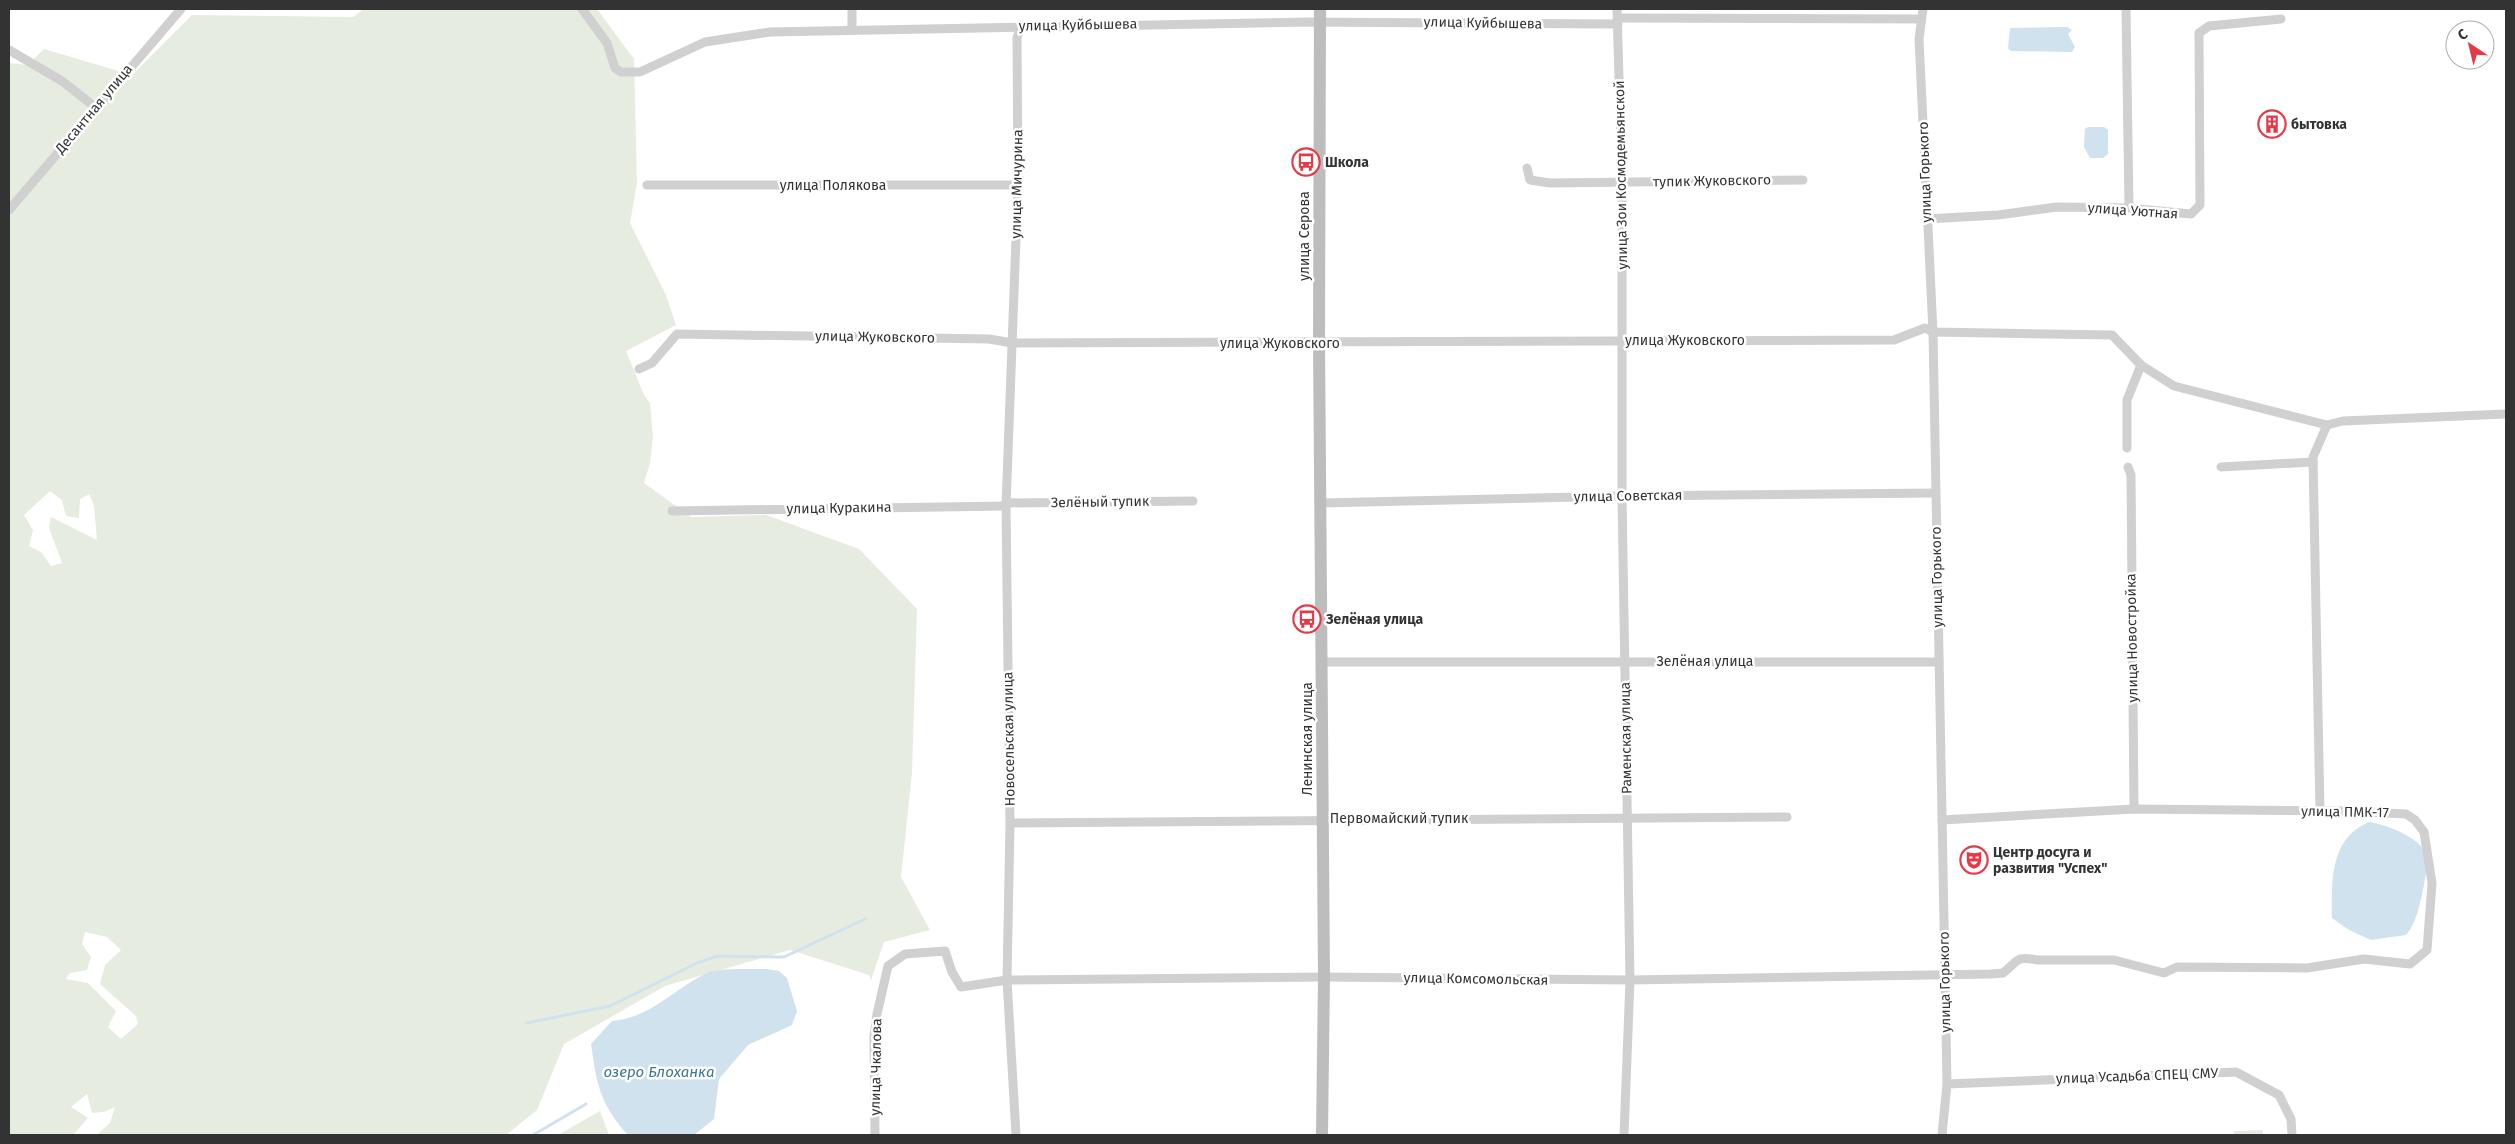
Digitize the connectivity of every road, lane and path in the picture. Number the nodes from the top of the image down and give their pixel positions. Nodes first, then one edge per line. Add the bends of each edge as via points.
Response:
1 (181, 9) edge
2 (582, 9) edge
3 (852, 9) edge
4 (1923, 9) edge
5 (2126, 9) edge
6 (1320, 15) edge
7 (1618, 17) edge
8 (1921, 19) junction
9 (2281, 19) dead end
10 (1021, 26) junction
11 (852, 30) junction
12 (9, 50) edge
13 (95, 107) junction
14 (1527, 168) dead end
15 (1803, 180) dead end
16 (1622, 182) junction
17 (647, 185) dead end
18 (1018, 185) junction
19 (2128, 208) junction
20 (9, 210) edge
21 (1926, 219) junction
22 (1933, 332) junction
23 (1622, 340) junction
24 (1012, 343) junction
25 (1318, 343) junction
26 (2141, 366) junction
27 (639, 369) dead end
28 (2506, 414) edge
29 (2327, 425) junction
30 (2127, 448) dead end
31 (2313, 462) junction
32 (2128, 467) dead end
33 (2221, 467) dead end
34 (1935, 493) junction
35 (1622, 496) junction
36 (1193, 501) dead end
37 (1321, 502) junction
38 (1006, 504) junction
39 (672, 511) dead end
40 (1625, 661) junction
41 (1322, 662) junction
42 (1939, 662) junction
43 (2134, 809) junction
44 (2320, 812) junction
45 (1627, 816) junction
46 (1787, 816) dead end
47 (1323, 819) junction
48 (1942, 820) junction
49 (1010, 823) junction
50 (1945, 974) junction
51 (1324, 977) junction
52 (1007, 980) junction
53 (1630, 980) junction
54 (1947, 1084) junction
55 (875, 1135) edge
56 (1016, 1135) edge
57 (1322, 1135) edge
58 (1624, 1135) edge
59 (1942, 1135) edge
60 (2292, 1135) edge

1 - 13 street, Десантная улица
2 - 11 street, улица Куйбышева via 607,43 615,68 621,72 640,72 705,42 770,32
3 - 11 street
4 - 8 street, улица Горького
5 - 19 street
6 - 7 street, улица Куйбышева
6 - 10 street, улица Куйбышева
6 - 25 street, улица Серова
7 - 8 street
7 - 16 street, улица Зои Космодемьянской
8 - 21 street, улица Горького
9 - 19 street, улица Уютная via 2209,26 2199,33 2200,205 2191,214
10 - 11 street, улица Куйбышева
10 - 18 street, улица Мичурина via 1017,38
12 - 13 street via 62,81
13 - 20 street, Десантная улица
14 - 16 street, тупик Жуковского via 1530,180 1550,184
15 - 16 street, тупик Жуковского
16 - 23 street, улица Зои Космодемьянской
17 - 18 street, улица Полякова
18 - 24 street, улица Мичурина
19 - 21 street, улица Уютная via 2057,207
21 - 22 street, улица Горького
22 - 23 street, улица Жуковского via 1925,328 1894,340
22 - 26 street, улица Жуковского via 2112,335
22 - 34 street, улица Горького
23 - 25 street, улица Жуковского
23 - 35 street, Раменская улица
24 - 25 street, улица Жуковского
24 - 27 street, улица Жуковского via 989,339 676,334 652,363
24 - 38 street, Новосельская улица
25 - 37 street, Ленинская улица
26 - 29 street, улица Жуковского via 2174,386
26 - 30 street via 2127,400
28 - 29 street via 2343,421
29 - 31 street
31 - 33 street
31 - 44 street
32 - 43 street, улица Новостройка via 2131,475
34 - 35 street, улица Советская
34 - 42 street, улица Горького
35 - 37 street, улица Советская
35 - 40 street, Раменская улица
36 - 38 street, Зелёный тупик
37 - 41 street, Ленинская улица
38 - 39 street, улица Куракина
38 - 49 street, Новосельская улица
40 - 41 street, Зелёная улица
40 - 42 street, Зелёная улица
40 - 45 street, Раменская улица
41 - 47 street, Ленинская улица
42 - 48 street, улица Горького
43 - 44 street, улица ПМК-17
43 - 48 street, улица ПМК-17
44 - 50 street, улица ПМК-17 via 2406,814 2424,832 2432,882 2427,950 2410,964 2364,959 2314,967 2177,967 2164,973 2114,960 2019,958 2003,973
45 - 46 street, Первомайский тупик
45 - 47 street, Первомайский тупик
45 - 53 street, Раменская улица
47 - 49 street, Первомайский тупик
47 - 51 street, Ленинская улица
48 - 50 street, улица Горького
49 - 52 street, Новосельская улица
50 - 53 street, улица Комсомольская
50 - 54 street, улица Горького
51 - 52 street, улица Комсомольская
51 - 53 street, улица Комсомольская
51 - 57 street, Ленинская улица
52 - 55 street, улица Чкалова via 961,987 945,951 906,954 888,966 874,1036
52 - 56 street, Новосельская улица
53 - 58 street, Раменская улица
54 - 59 street, улица Горького
54 - 60 street, улица Усадьба СПЕЦ СМУ via 2236,1072 2279,1096 2291,1118

